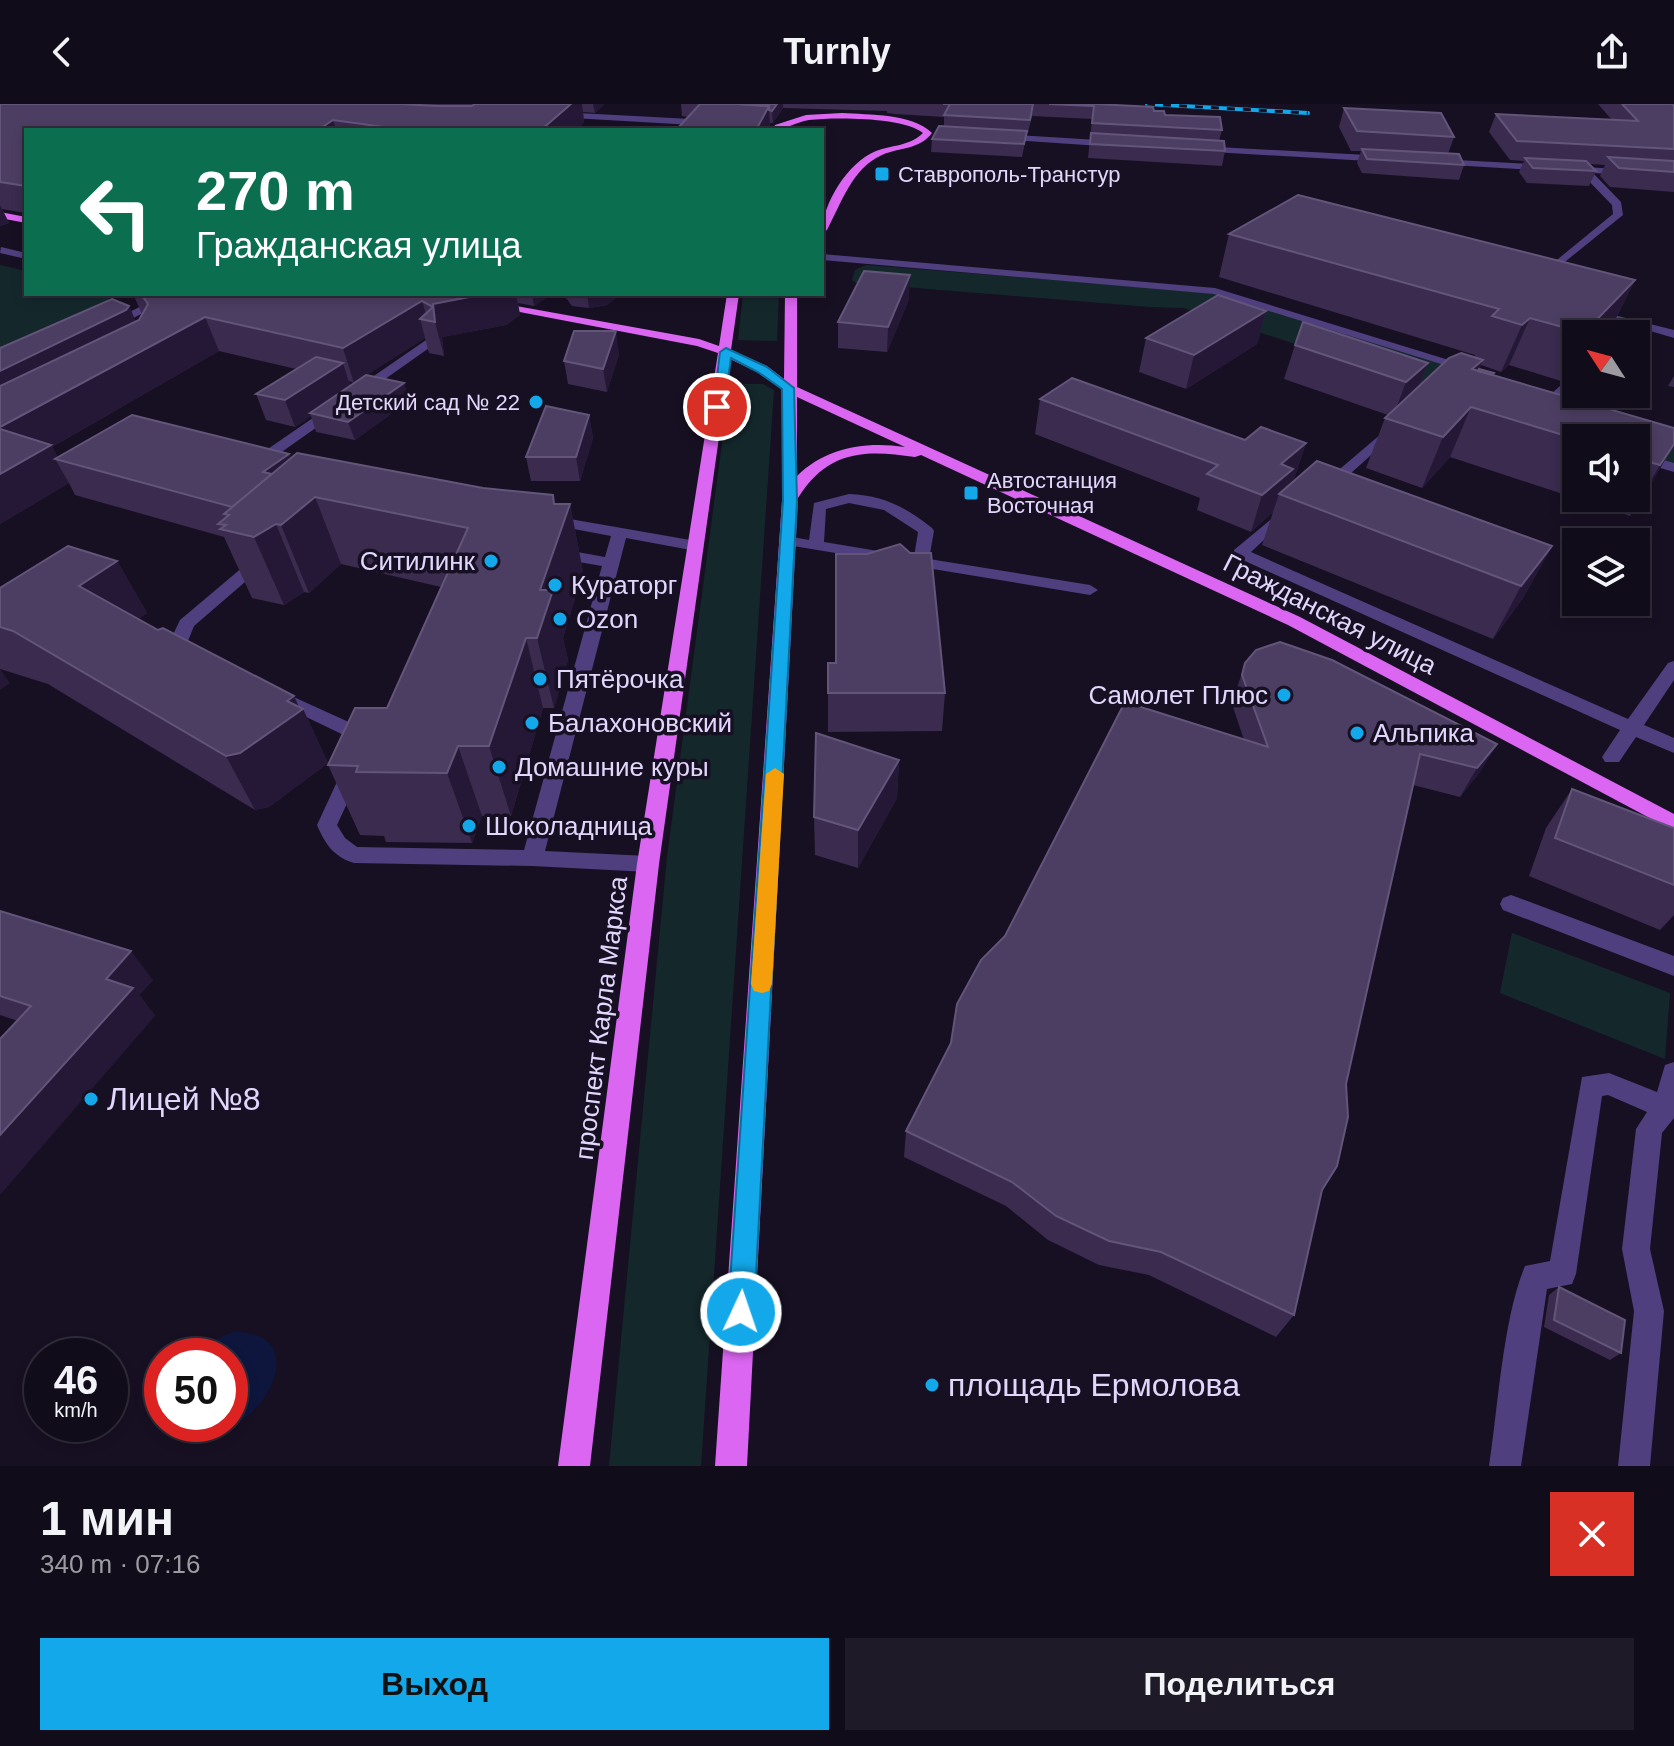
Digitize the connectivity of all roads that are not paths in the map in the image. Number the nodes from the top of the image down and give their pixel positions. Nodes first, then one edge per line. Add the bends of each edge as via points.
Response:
1 (554, 114) edge
2 (610, 117) junction
3 (766, 126) edge
4 (718, 127) edge
5 (601, 128) edge
6 (778, 128) edge
7 (928, 133) junction
8 (943, 134) edge
9 (989, 137) edge
10 (1129, 145) edge
11 (1191, 148) edge
12 (1394, 160) edge
13 (1426, 162) edge
14 (1584, 170) junction
15 (1674, 175) edge
16 (0, 215) edge
17 (24, 220) edge
18 (824, 226) edge
19 (1, 250) edge
20 (24, 256) edge
21 (824, 257) edge
22 (1524, 292) edge
23 (170, 296) edge
24 (733, 296) edge
25 (791, 296) edge
26 (476, 302) dead end
27 (1583, 309) edge
28 (1623, 320) edge
29 (116, 322) junction
30 (1650, 327) edge
31 (138, 328) edge
32 (93, 334) edge
33 (1674, 334) edge
34 (433, 341) edge
35 (726, 352) junction
36 (1483, 373) edge
37 (788, 388) junction
38 (1542, 391) edge
39 (1562, 397) edge
40 (1400, 422) edge
41 (1650, 460) edge
42 (956, 465) junction
43 (1674, 468) edge
44 (297, 473) edge
45 (1348, 488) edge
46 (1309, 497) junction
47 (790, 501) junction
48 (527, 517) edge
49 (619, 534) junction
50 (787, 541) junction
51 (282, 542) edge
52 (816, 545) junction
53 (696, 546) junction
54 (534, 549) edge
55 (921, 560) junction
56 (611, 563) junction
57 (1090, 590) dead end
58 (213, 665) edge
59 (1674, 667) edge
60 (255, 685) edge
61 (1632, 728) junction
62 (1674, 746) edge
63 (1612, 757) dead end
64 (1674, 823) edge
65 (532, 858) junction
66 (648, 864) junction
67 (1511, 904) dead end
68 (1674, 966) edge
69 (1674, 1073) edge
70 (1666, 1108) junction
71 (574, 1466) edge
72 (731, 1466) edge
73 (1505, 1466) edge
74 (1634, 1466) edge

1 - 2 street
2 - 4 street
2 - 5 street
3 - 6 street
6 - 7 main road via 795,119 821,116 908,123
7 - 8 street
7 - 18 main road via 919,142 868,158
9 - 10 street
11 - 12 street
13 - 14 street
14 - 15 street
14 - 22 street via 1617,204 1618,215
16 - 17 main road
19 - 20 street
21 - 36 street via 1228,293
23 - 29 street
24 - 35 main road, проспект Карла Маркса
25 - 37 main road
26 - 35 main road, Гражданская улица
27 - 28 street
29 - 31 street
29 - 32 street
30 - 33 street
34 - 44 street via 267,456 282,470
35 - 37 main road, Гражданская улица
35 - 53 main road, проспект Карла Маркса
37 - 42 main road, Гражданская улица
37 - 47 main road
38 - 39 street
40 - 46 street
41 - 43 street
42 - 47 main road, Гражданская улица via 904,450 845,452 809,469
42 - 64 main road, Гражданская улица via 1294,621
45 - 46 street
46 - 61 street via 1240,553
47 - 50 main road
48 - 49 street
49 - 53 street
49 - 56 street
50 - 52 street
50 - 72 main road
51 - 58 street via 186,624 179,641 185,652
52 - 55 street
52 - 55 street via 819,506 854,496 903,511 926,531
53 - 66 main road, проспект Карла Маркса
54 - 56 street
55 - 57 street
56 - 65 street
59 - 61 street
60 - 65 street via 366,738 327,825 342,850 354,855
61 - 62 street
61 - 63 street
65 - 66 street
66 - 71 main road, проспект Карла Маркса
67 - 68 street
69 - 70 street
70 - 73 street via 1609,1084 1591,1085 1562,1274 1535,1276
70 - 74 street via 1649,1129 1636,1249 1649,1311

